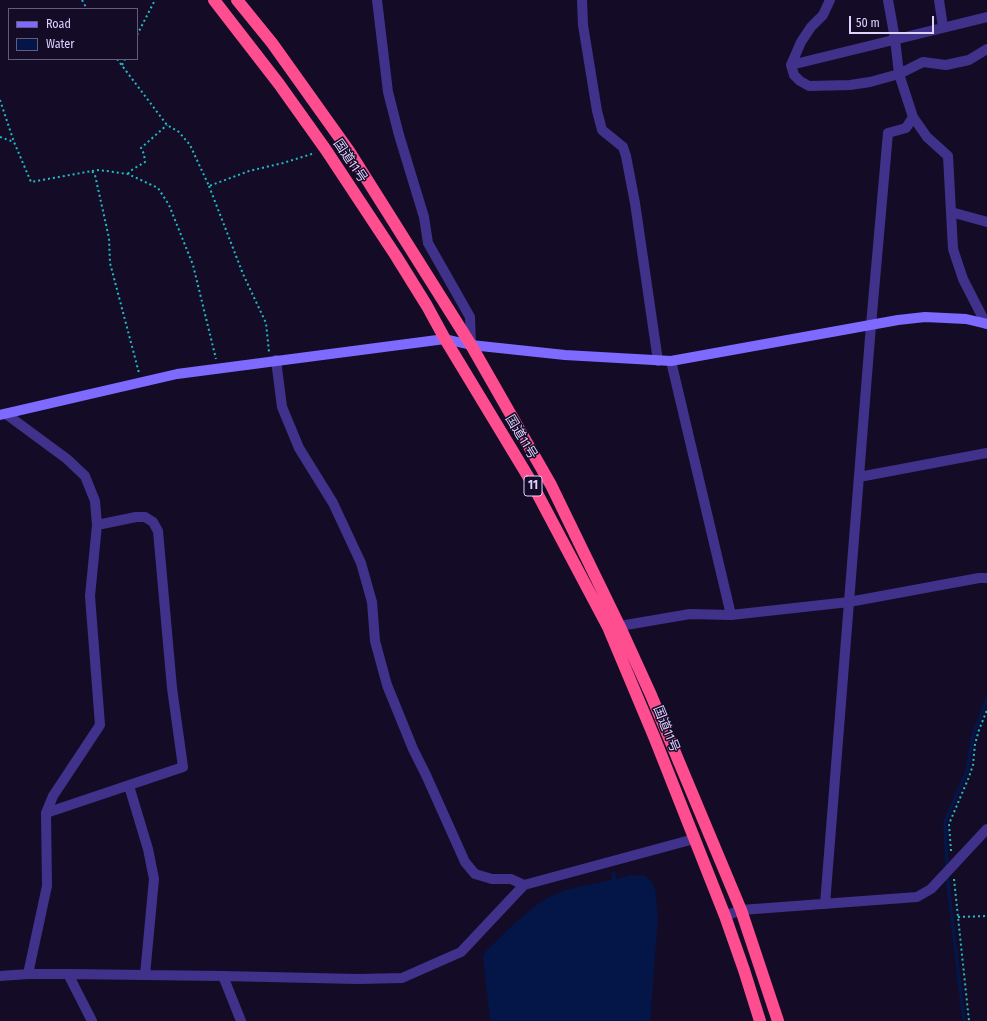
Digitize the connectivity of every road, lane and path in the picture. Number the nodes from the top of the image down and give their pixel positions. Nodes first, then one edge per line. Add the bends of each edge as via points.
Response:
1 (155, 0) edge
2 (214, 0) edge
3 (237, 0) edge
4 (377, 0) edge
5 (582, 0) edge
6 (830, 0) edge
7 (888, 0) edge
8 (939, 0) edge
9 (987, 17) edge
10 (943, 27) junction
11 (138, 33) edge
12 (895, 39) junction
13 (987, 49) edge
14 (118, 60) edge
15 (124, 60) edge
16 (122, 65) junction
17 (791, 65) junction
18 (899, 74) junction
19 (0, 100) edge
20 (913, 117) junction
21 (167, 125) junction
22 (0, 137) edge
23 (14, 142) junction
24 (326, 150) junction
25 (92, 171) junction
26 (128, 174) junction
27 (209, 186) junction
28 (951, 212) junction
29 (987, 222) edge
30 (987, 324) edge
31 (871, 325) junction
32 (445, 339) junction
33 (471, 345) junction
34 (273, 361) junction
35 (658, 361) junction
36 (671, 361) junction
37 (218, 368) junction
38 (141, 382) junction
39 (3, 415) edge
40 (987, 453) edge
41 (859, 477) junction
42 (97, 525) junction
43 (987, 578) edge
44 (849, 602) junction
45 (731, 615) junction
46 (614, 627) junction
47 (987, 710) edge
48 (129, 786) junction
49 (46, 813) junction
50 (987, 829) edge
51 (694, 839) junction
52 (949, 871) junction
53 (524, 885) junction
54 (825, 904) junction
55 (741, 910) junction
56 (724, 916) junction
57 (987, 916) edge
58 (958, 917) junction
59 (28, 974) junction
60 (68, 974) junction
61 (145, 975) junction
62 (0, 976) edge
63 (223, 976) junction
64 (92, 1021) edge
65 (241, 1021) edge
66 (760, 1021) edge
67 (778, 1021) edge
68 (969, 1021) edge

1 - 11 path
2 - 24 highway, 国道11号 / 11 via 280,84
3 - 33 highway, 国道11号 / 11 via 272,43 349,151
4 - 33 street via 388,92 424,217 428,243 470,317
5 - 35 street via 583,25 602,130 623,147 626,156
6 - 17 street via 823,15 801,42
7 - 12 street
8 - 10 street
9 - 10 street
10 - 12 street
12 - 17 street
12 - 18 street
13 - 18 street via 970,60 946,64 923,62
14 - 16 path
15 - 16 path
16 - 21 path
17 - 18 street via 794,75 809,86 850,85
18 - 20 street
19 - 23 path
20 - 28 street via 927,137 948,156
20 - 31 street via 906,128 888,133
21 - 26 path via 141,148 145,162
21 - 27 path via 179,132 190,145
22 - 23 path
23 - 25 path via 31,182
24 - 27 path
24 - 32 highway, 国道11号 / 11 via 404,268
25 - 26 path
25 - 38 path via 109,238 110,263
26 - 37 path via 158,188 169,205 193,265
27 - 34 path via 243,274 266,323
28 - 29 street
28 - 30 street via 954,248 963,279
30 - 31 street via 966,319 925,317
31 - 36 street
31 - 41 street
32 - 33 street
32 - 34 street
32 - 46 highway, 国道11号 / 11 via 529,478
33 - 35 street
33 - 46 highway, 国道11号 / 11 via 551,485
34 - 37 street
34 - 53 street via 282,407 299,448 333,503 361,563 372,602 375,641 388,685 413,749 465,862 475,874 492,879 511,879
35 - 36 street
36 - 45 street
37 - 38 street
38 - 39 street
39 - 42 street via 67,459 85,476 95,501
40 - 41 street
41 - 44 street
42 - 48 street via 145,517 153,522 158,531 172,688 183,767
42 - 49 street via 90,596 100,725 53,796
43 - 44 street
44 - 45 street
44 - 54 street
45 - 46 street via 690,614
46 - 51 highway, 国道11号 / 11
46 - 55 highway, 国道11号 / 11 via 651,695
47 - 52 path via 979,730 971,771 949,824
48 - 49 street
48 - 61 street via 154,879
49 - 59 street via 47,886
50 - 52 street
51 - 53 street
51 - 56 highway, 国道11号 / 11
52 - 54 street via 931,889 917,896
52 - 58 path
53 - 63 street via 461,952 402,978
54 - 55 street
55 - 56 street
55 - 67 highway, 国道11号 / 11
56 - 66 highway, 国道11号 / 11
57 - 58 path
58 - 68 path
59 - 60 street
59 - 62 street
60 - 61 street
60 - 64 street
61 - 63 street
63 - 65 street

